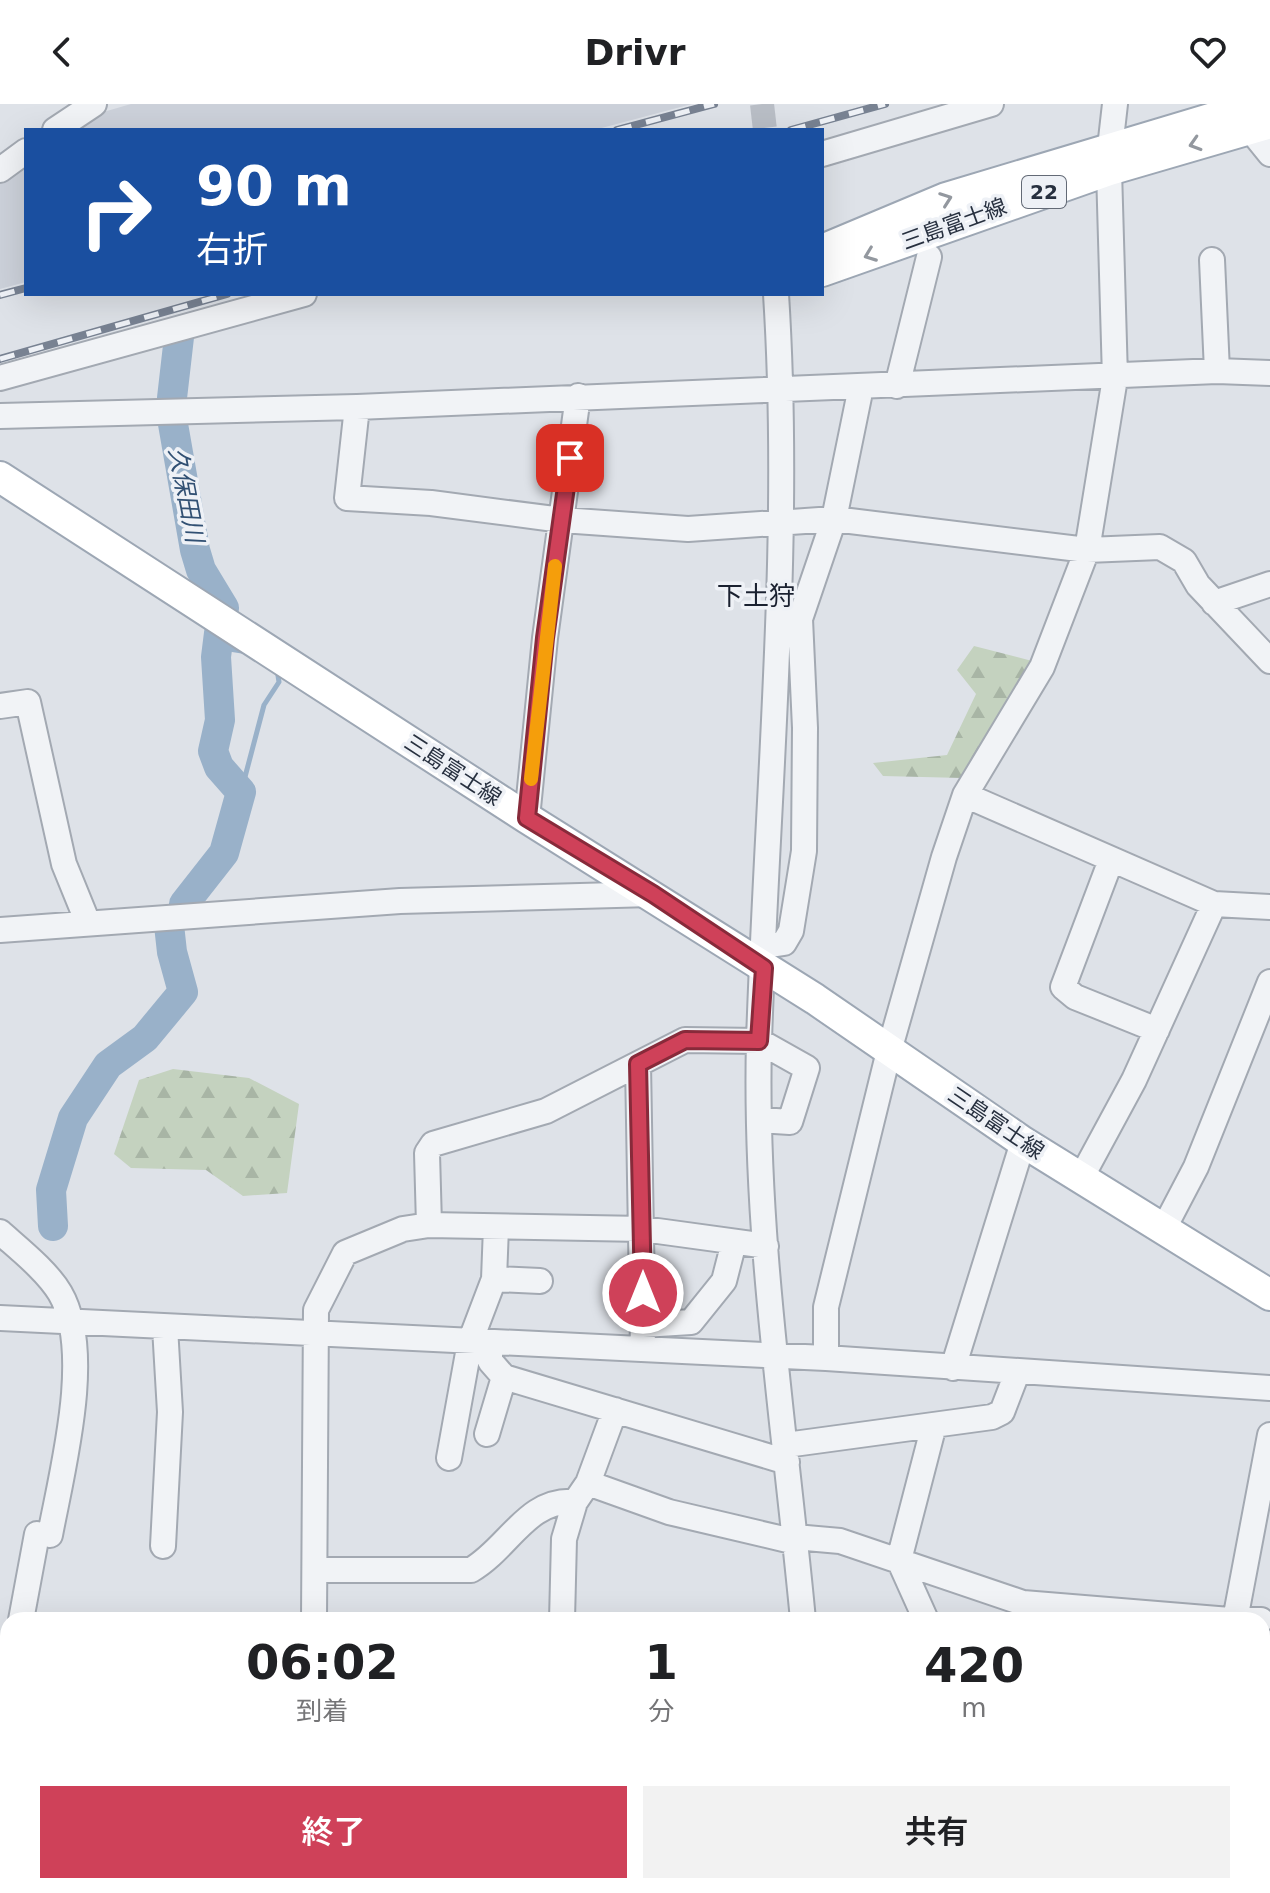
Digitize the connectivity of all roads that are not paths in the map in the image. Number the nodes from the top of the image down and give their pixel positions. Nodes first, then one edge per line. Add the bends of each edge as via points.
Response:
1 (94, 104) edge
2 (991, 104) edge
3 (1115, 104) edge
4 (1257, 127) edge
5 (58, 128) edge
6 (24, 152) edge
7 (824, 153) edge
8 (1109, 159) junction
9 (0, 170) edge
10 (824, 249) edge
11 (929, 257) dead end
12 (1212, 260) dead end
13 (824, 270) edge
14 (297, 296) edge
15 (776, 296) edge
16 (1217, 371) junction
17 (1270, 373) edge
18 (0, 378) edge
19 (1115, 378) junction
20 (897, 386) junction
21 (861, 387) junction
22 (782, 389) junction
23 (578, 396) junction
24 (357, 407) junction
25 (0, 416) edge
26 (0, 477) edge
27 (834, 519) junction
28 (562, 520) junction
29 (782, 521) junction
30 (1087, 550) junction
31 (1270, 584) edge
32 (1214, 603) junction
33 (1270, 661) edge
34 (0, 706) edge
35 (965, 795) junction
36 (527, 818) junction
37 (1111, 860) junction
38 (653, 894) junction
39 (1214, 904) junction
40 (1270, 907) edge
41 (88, 923) junction
42 (0, 930) edge
43 (764, 957) junction
44 (1270, 982) edge
45 (1157, 1030) junction
46 (759, 1041) junction
47 (889, 1051) junction
48 (638, 1064) junction
49 (760, 1120) junction
50 (1023, 1142) junction
51 (1081, 1178) junction
52 (429, 1225) junction
53 (496, 1227) junction
54 (643, 1229) junction
55 (1163, 1230) junction
56 (0, 1232) edge
57 (734, 1242) junction
58 (766, 1246) junction
59 (494, 1279) junction
60 (540, 1281) dead end
61 (1270, 1295) edge
62 (3, 1321) edge
63 (73, 1323) junction
64 (165, 1327) junction
65 (316, 1335) junction
66 (643, 1337) junction
67 (480, 1342) junction
68 (777, 1357) junction
69 (826, 1358) junction
70 (953, 1368) junction
71 (1017, 1373) junction
72 (504, 1377) junction
73 (1270, 1388) edge
74 (615, 1410) junction
75 (934, 1425) junction
76 (487, 1434) dead end
77 (1270, 1435) edge
78 (786, 1453) junction
79 (449, 1458) dead end
80 (582, 1492) junction
81 (796, 1540) junction
82 (163, 1546) dead end
83 (899, 1560) junction
84 (316, 1570) junction
85 (23, 1612) edge
86 (314, 1612) edge
87 (562, 1612) edge
88 (802, 1612) edge
89 (922, 1612) edge
90 (1135, 1612) edge
91 (1236, 1612) edge

1 - 5 street
2 - 7 street
3 - 8 street
4 - 8 main road, 三島富士線 / 22
6 - 9 street
10 -> 8 main road, 三島富士線 / 22 via 946,198
8 -> 13 main road, 三島富士線 / 22
8 - 19 street
11 - 20 street
12 - 16 street
14 - 18 street
15 - 22 street
16 - 17 street
16 - 19 street
19 - 20 street
19 - 30 street
20 - 21 street
21 - 22 street
21 - 27 street
22 - 23 street
22 - 29 street
23 - 24 street
23 - 28 street
24 - 25 street
24 - 28 street via 347,498
26 - 36 main road, 三島富士線
27 - 29 street
27 - 30 street
27 - 43 street via 800,619 804,851 794,917 789,939
28 - 29 street via 688,529
28 - 36 street
29 - 43 street
30 - 32 street via 1160,547 1184,561
30 - 35 street via 1042,667
31 - 32 street
32 - 33 street
34 - 41 street via 28,702 64,864
35 - 37 street
35 - 47 street
36 - 38 main road, 三島富士線
37 - 39 street
37 - 45 street via 1063,987 1075,997
38 - 41 street via 400,901
38 - 43 main road, 三島富士線
39 - 40 street
39 - 45 street
41 - 42 street
43 - 46 street
43 - 47 main road, 三島富士線
44 - 55 street via 1196,1167
45 - 51 street
46 - 48 street via 685,1040
46 - 49 street
46 - 49 street via 808,1071 790,1122
47 - 50 main road, 三島富士線
47 - 69 street via 826,1307
48 - 52 street via 546,1111 433,1144 427,1153
48 - 54 street
49 - 58 street
50 - 51 main road, 三島富士線
50 - 70 street
51 - 55 main road, 三島富士線
52 - 53 street
52 - 65 street via 403,1229 345,1253 319,1302
53 - 54 street
53 - 59 street
54 - 57 street
54 - 66 street
55 - 61 main road, 三島富士線
56 - 63 street via 59,1291
57 - 58 street
57 - 66 street via 724,1281 691,1322
58 - 68 street
59 - 60 street
59 - 67 street
62 - 63 street
63 - 64 street
63 - 85 street via 73,1413
64 - 65 street
64 - 82 street via 170,1412
65 - 67 street
65 - 84 street
66 - 67 street
66 - 68 street
67 - 72 street
67 - 79 street
68 - 69 street
68 - 78 street
69 - 70 street
70 - 71 street
71 - 73 street
71 - 75 street via 1002,1412
72 - 74 street
72 - 76 street
74 - 78 street
74 - 80 street
75 - 78 street
75 - 83 street
77 - 91 street
78 - 81 street
80 - 81 street
80 - 84 street via 538,1508 471,1570
80 - 87 street via 564,1539
81 - 83 street via 840,1541
81 - 88 street
83 - 89 street
83 - 90 street via 1023,1603
84 - 86 street

